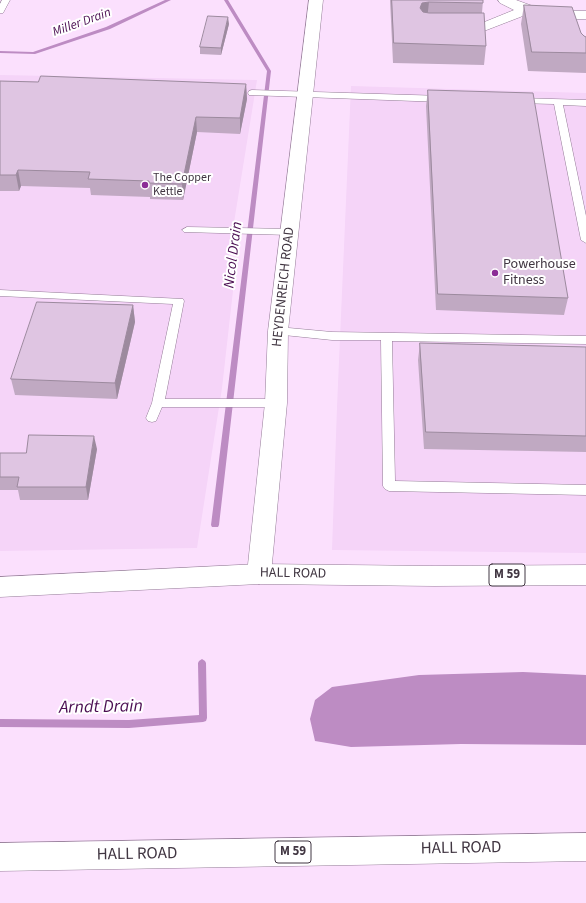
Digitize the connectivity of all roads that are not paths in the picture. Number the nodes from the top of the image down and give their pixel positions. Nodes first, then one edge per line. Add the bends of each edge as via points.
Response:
1 (6, 0) edge
2 (316, 0) edge
3 (505, 0) edge
4 (526, 10) junction
5 (0, 11) edge
6 (580, 16) edge
7 (442, 26) edge
8 (579, 30) edge
9 (252, 93) dead end
10 (304, 95) junction
11 (454, 99) edge
12 (510, 101) edge
13 (558, 102) junction
14 (586, 102) edge
15 (187, 230) dead end
16 (290, 232) junction
17 (586, 240) edge
18 (0, 293) edge
19 (278, 332) junction
20 (386, 337) junction
21 (586, 340) edge
22 (158, 403) junction
23 (276, 403) junction
24 (152, 418) dead end
25 (586, 490) edge
26 (259, 574) junction
27 (586, 574) edge
28 (0, 587) edge
29 (586, 847) edge
30 (0, 857) edge

1 - 5 lane
2 - 10 main road, HEYDENREICH ROAD
3 - 4 main road
4 - 6 main road
4 - 7 main road via 484,27
6 - 8 main road
9 - 10 lane
10 - 11 lane
10 - 16 main road, HEYDENREICH ROAD
12 - 13 lane
13 - 14 lane
13 - 17 lane
15 - 16 lane
16 - 19 main road, HEYDENREICH ROAD
18 - 22 lane via 179,301
19 - 20 lane
19 - 23 main road, HEYDENREICH ROAD
20 - 21 lane
20 - 25 lane via 389,486
22 - 23 lane
22 - 24 lane
23 - 26 main road, HEYDENREICH ROAD
26 - 27 main road, HALL ROAD / M 59
26 - 28 main road, HALL ROAD / M 59
29 - 30 main road, HALL ROAD / M 59

